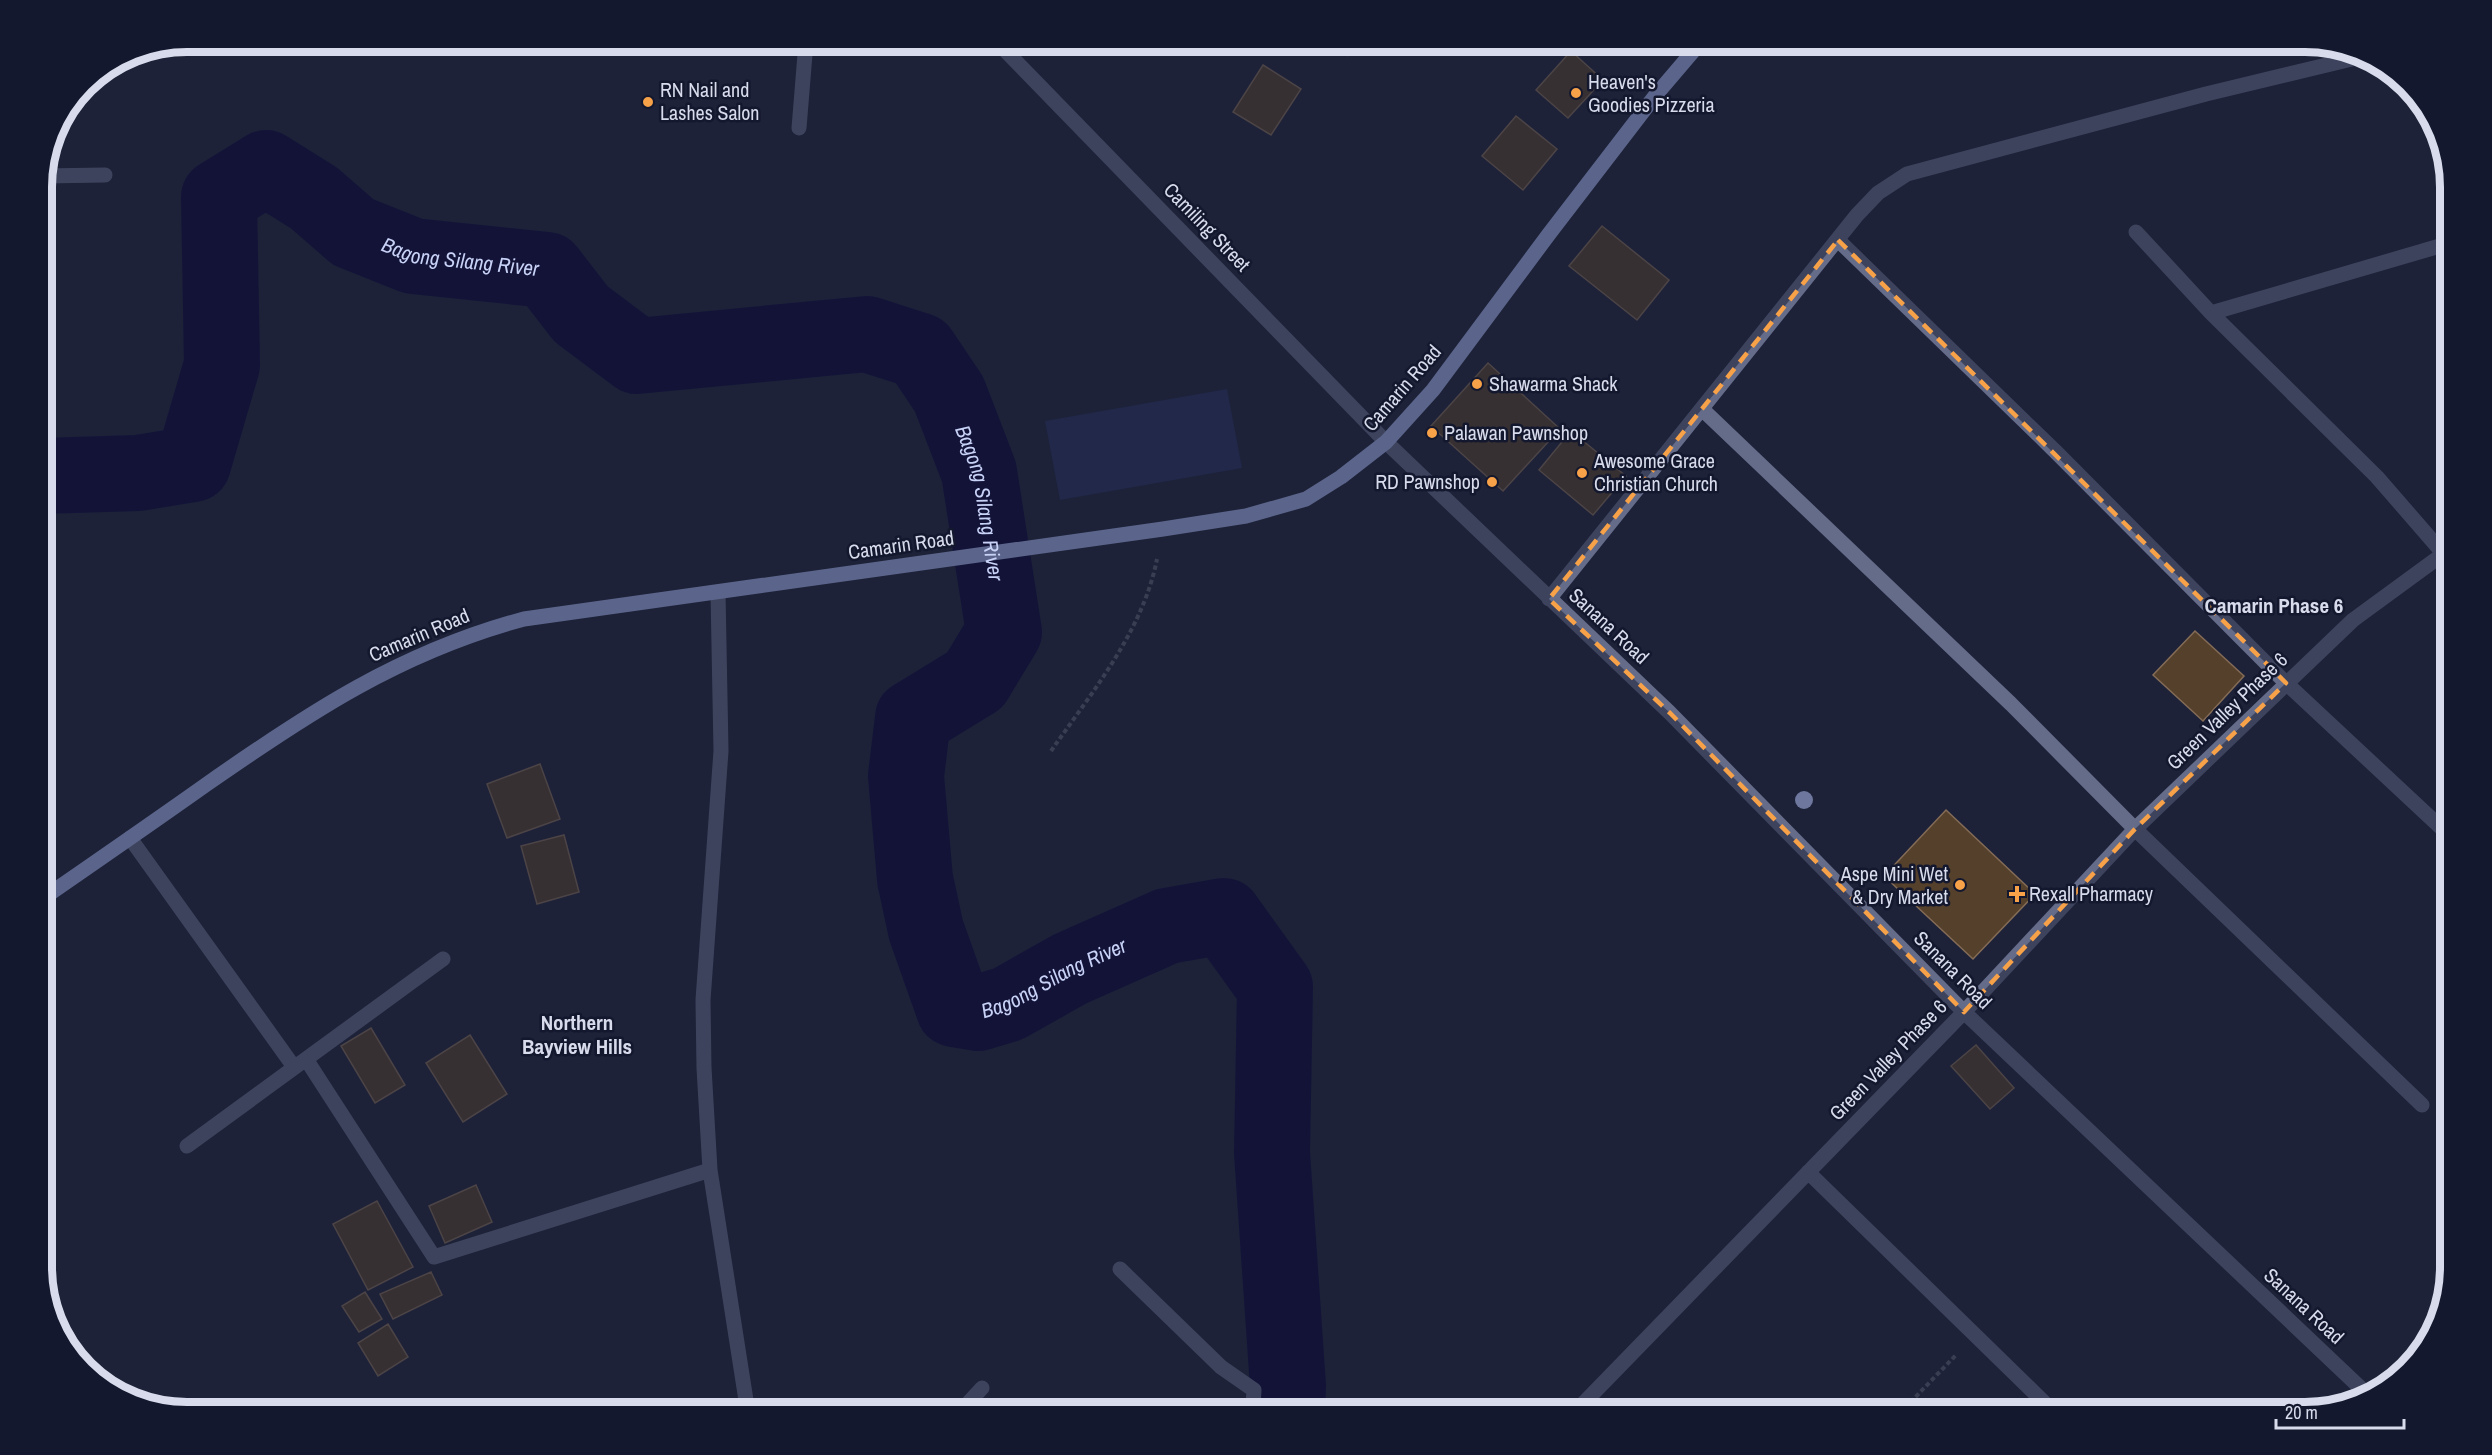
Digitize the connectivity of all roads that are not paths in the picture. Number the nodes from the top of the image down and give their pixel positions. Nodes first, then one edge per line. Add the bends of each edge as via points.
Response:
1 (805, 52) edge
2 (1007, 52) edge
3 (1692, 52) edge
4 (2348, 60) edge
5 (799, 128) dead end
6 (105, 175) dead end
7 (53, 176) edge
8 (2136, 232) dead end
9 (1838, 240) junction
10 (2439, 246) edge
11 (2211, 313) junction
12 (1702, 409) junction
13 (1386, 442) junction
14 (2439, 544) edge
15 (2439, 556) edge
16 (718, 592) junction
17 (1550, 599) junction
18 (2286, 682) junction
19 (2440, 826) edge
20 (2135, 829) junction
21 (130, 838) junction
22 (53, 891) edge
23 (443, 959) dead end
24 (1964, 1012) junction
25 (300, 1063) junction
26 (2422, 1105) dead end
27 (186, 1146) dead end
28 (710, 1170) junction
29 (1808, 1172) junction
30 (1120, 1269) dead end
31 (982, 1389) dead end
32 (2362, 1389) edge
33 (746, 1402) edge
34 (970, 1402) edge
35 (1253, 1402) edge
36 (1585, 1402) edge
37 (2044, 1402) edge

1 - 5 street
2 - 13 street, Camiling Street
3 - 13 main road, Camarin Road via 1433,390
4 - 9 street via 1907,174 1878,193
6 - 7 street
8 - 11 street
9 - 12 street
9 - 18 street
10 - 11 street
11 - 14 street
12 - 17 street
12 - 20 street via 2011,704
13 - 16 main road, Camarin Road via 1306,499 1246,516
13 - 17 street, Sanana Road
15 - 18 street, Green Valley Phase 6 via 2352,620
16 - 21 main road, Camarin Road via 525,619 441,645 297,721
16 - 28 street via 721,751 703,1000
17 - 24 street, Sanana Road via 1670,713
18 - 19 street
18 - 20 street, Green Valley Phase 6
20 - 24 street, Green Valley Phase 6
20 - 26 street
21 - 22 main road, Camarin Road
21 - 25 street
23 - 25 street
24 - 29 street, Green Valley Phase 6
24 - 32 street, Sanana Road
25 - 27 street
25 - 28 street via 434,1257
28 - 33 street
29 - 36 street, Green Valley Phase 6
29 - 37 street
30 - 35 street via 1221,1367 1254,1390
31 - 34 street

